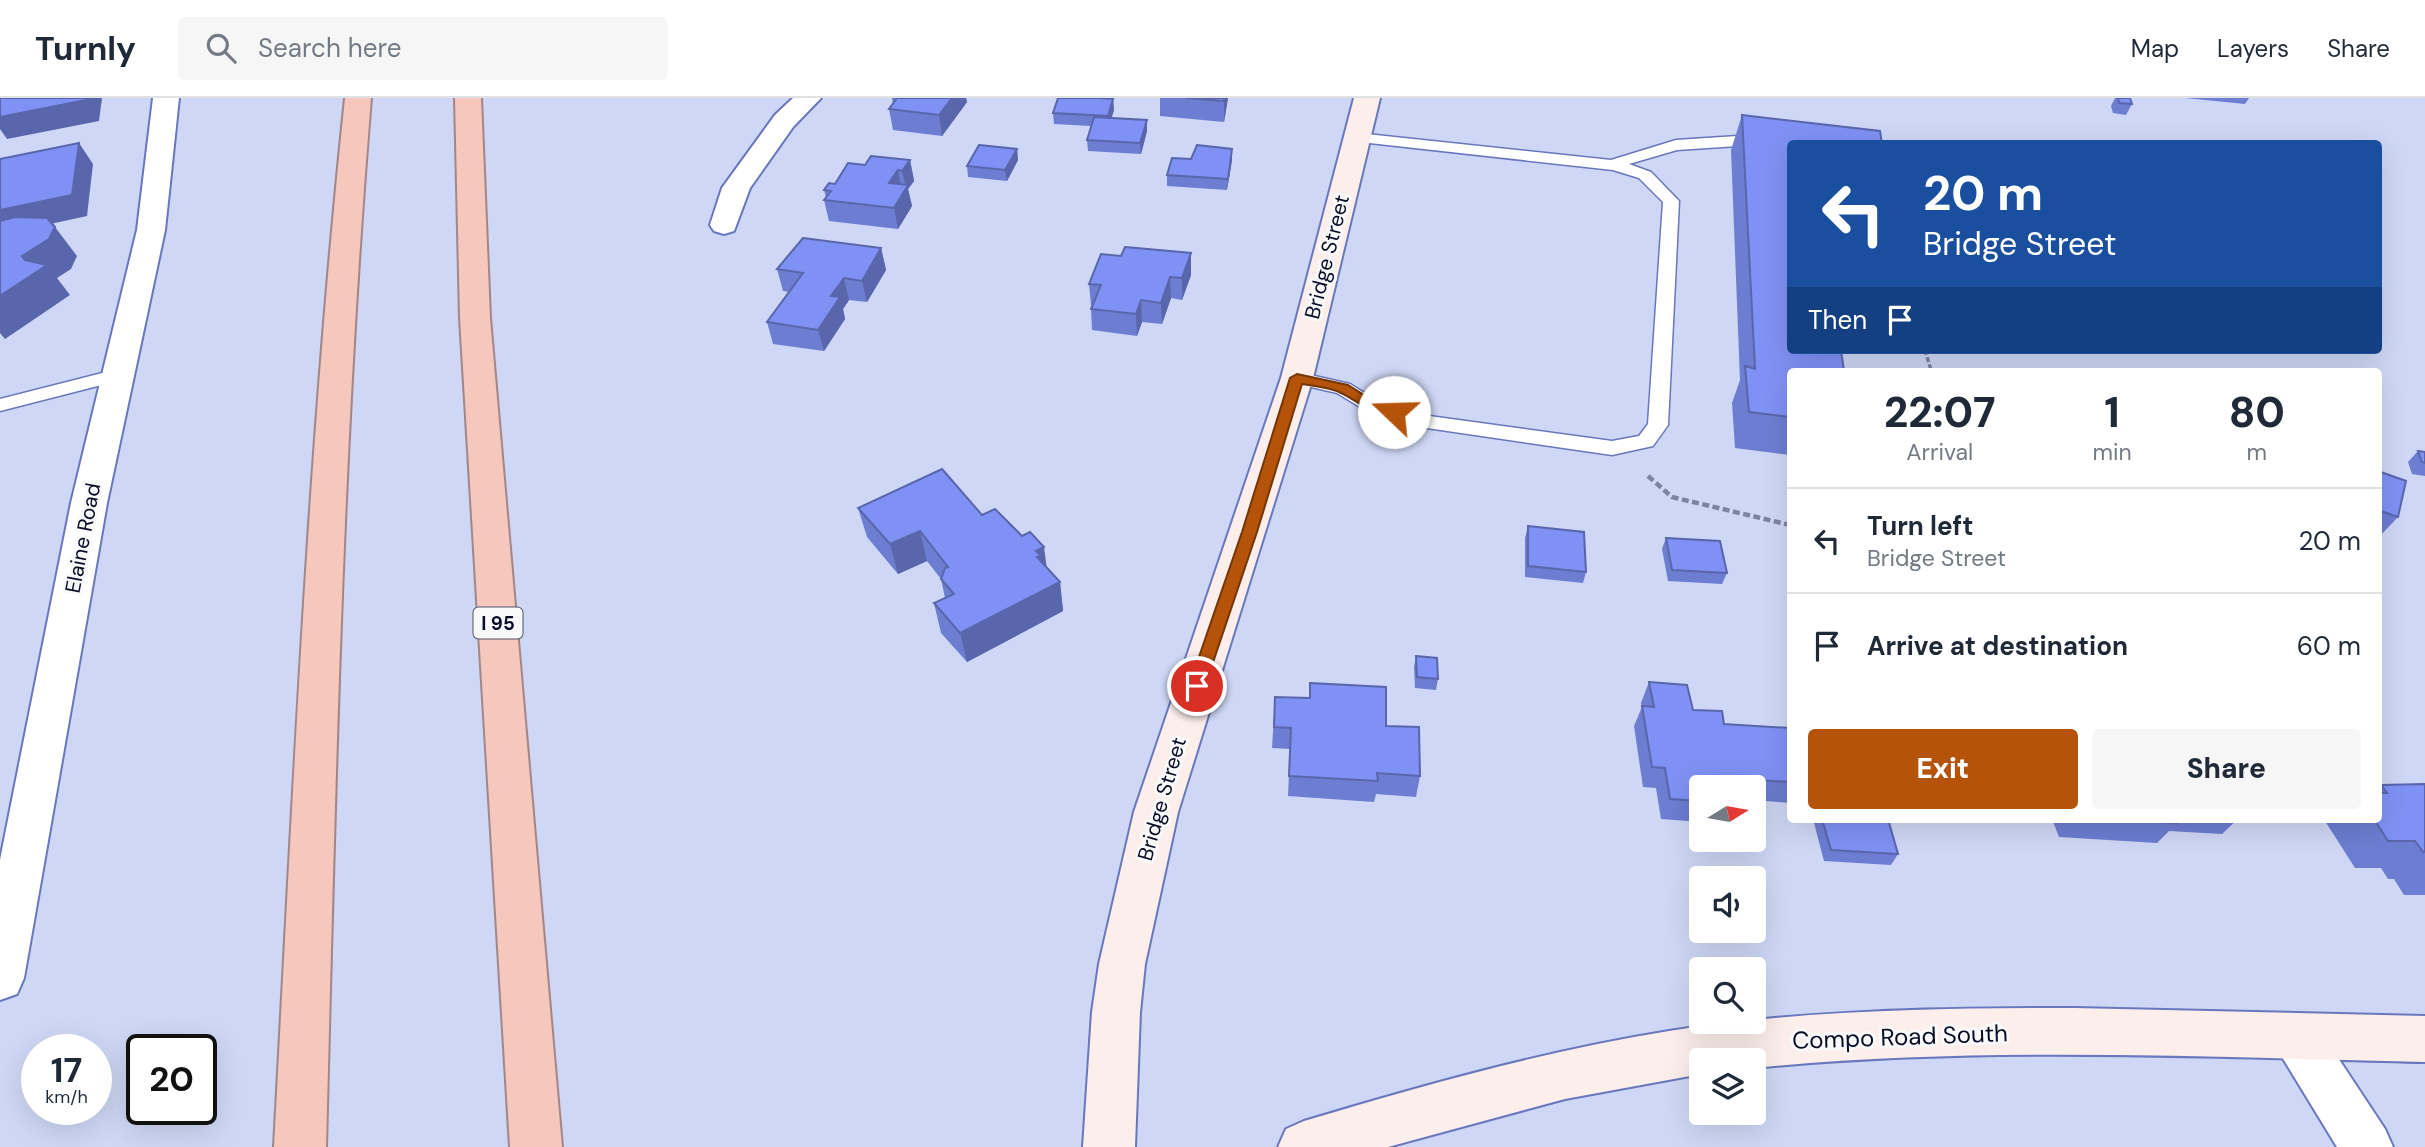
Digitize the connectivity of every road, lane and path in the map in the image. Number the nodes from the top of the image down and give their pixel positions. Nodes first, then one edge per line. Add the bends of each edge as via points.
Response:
1 (166, 98) edge
2 (358, 98) edge
3 (468, 98) edge
4 (808, 98) edge
5 (1367, 98) edge
6 (1357, 138) junction
7 (1787, 142) edge
8 (1610, 165) junction
9 (724, 225) dead end
10 (118, 375) junction
11 (1297, 378) junction
12 (0, 405) edge
13 (1637, 443) junction
14 (1787, 524) edge
15 (0, 978) edge
16 (2296, 1036) junction
17 (2425, 1039) edge
18 (300, 1147) edge
19 (536, 1147) edge
20 (1109, 1147) edge
21 (1304, 1147) edge
22 (2367, 1147) edge

1 - 10 street, Elaine Road via 151,230
2 - 18 highway via 329,477
3 - 19 highway, I 95 via 475,318
4 - 9 street via 784,121 736,188
5 - 6 main road, Bridge Street
6 - 8 lane
6 - 11 main road, Bridge Street
7 - 8 lane via 1676,145
8 - 13 lane via 1645,175 1671,201 1658,425
10 - 12 lane
10 - 15 street, Elaine Road via 89,503
11 - 13 lane via 1343,388 1367,403 1420,421 1612,448
11 - 20 main road, Bridge Street via 1156,812 1122,964
13 - 14 path via 1640,470 1672,497
16 - 17 main road, Compo Road South
16 - 21 main road, Compo Road South via 1965,1031 1724,1047 1617,1063 1515,1087
16 - 22 street

